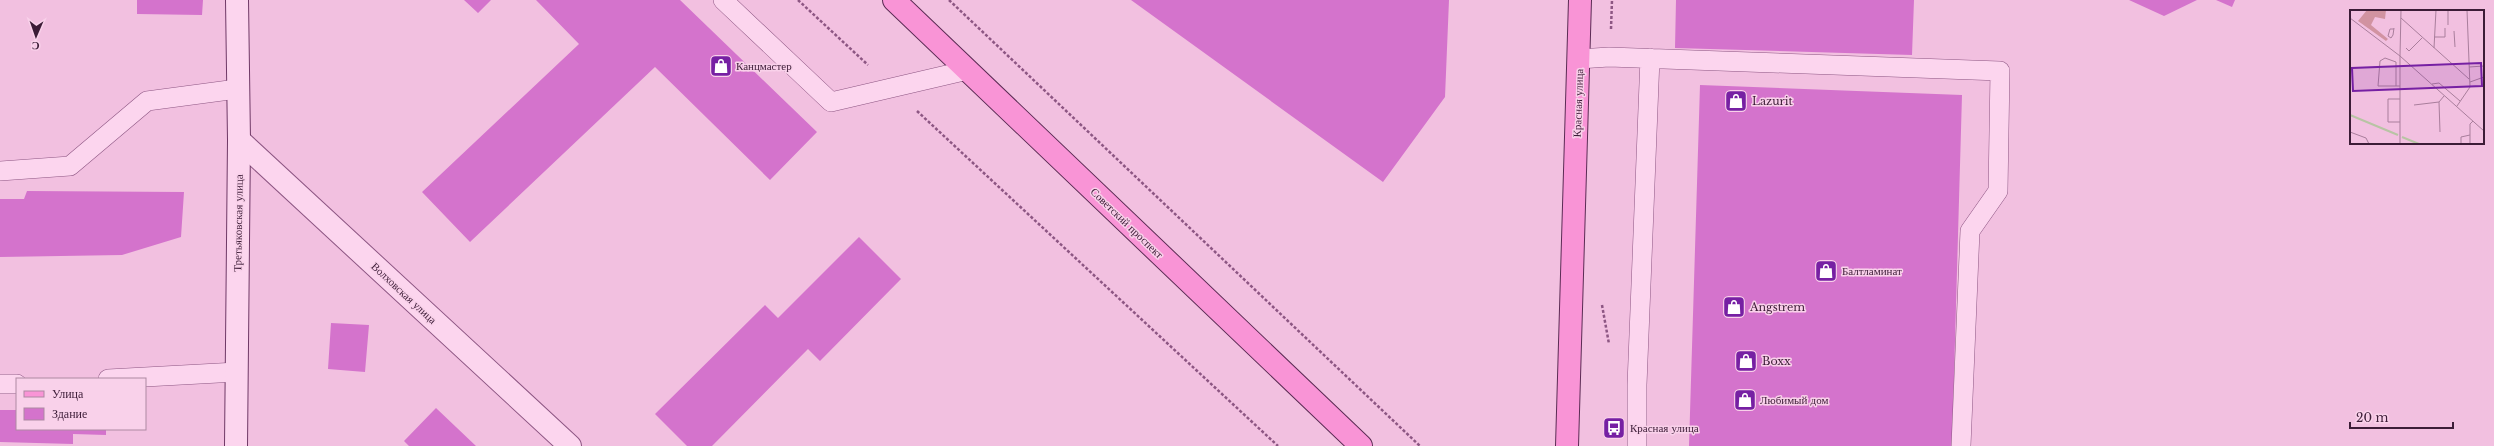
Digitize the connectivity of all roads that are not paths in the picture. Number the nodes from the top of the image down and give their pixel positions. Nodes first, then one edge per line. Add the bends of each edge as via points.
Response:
1 (237, 0) edge
2 (723, 0) edge
3 (894, 0) edge
4 (1580, 0) edge
5 (1650, 58) junction
6 (1579, 59) junction
7 (968, 70) junction
8 (237, 89) junction
9 (239, 140) junction
10 (0, 171) edge
11 (236, 372) junction
12 (126, 378) edge
13 (0, 384) edge
14 (16, 384) edge
15 (236, 446) edge
16 (570, 446) edge
17 (1361, 446) edge
18 (1567, 446) edge
19 (1637, 446) edge
20 (1961, 446) edge

1 - 8 street, Третьяковская улица
2 - 7 lane via 831,102
3 - 7 main road, Советский проспект
4 - 6 main road, Красная улица
5 - 6 lane
5 - 19 lane via 1637,385
5 - 20 lane via 2000,71 1998,192 1970,231
6 - 18 main road, Красная улица
7 - 17 main road, Советский проспект
8 - 9 street, Третьяковская улица
8 - 10 lane via 147,101 70,166
9 - 11 street, Третьяковская улица
9 - 16 street, Волховская улица
11 - 12 lane
11 - 15 street, Третьяковская улица
13 - 14 lane

